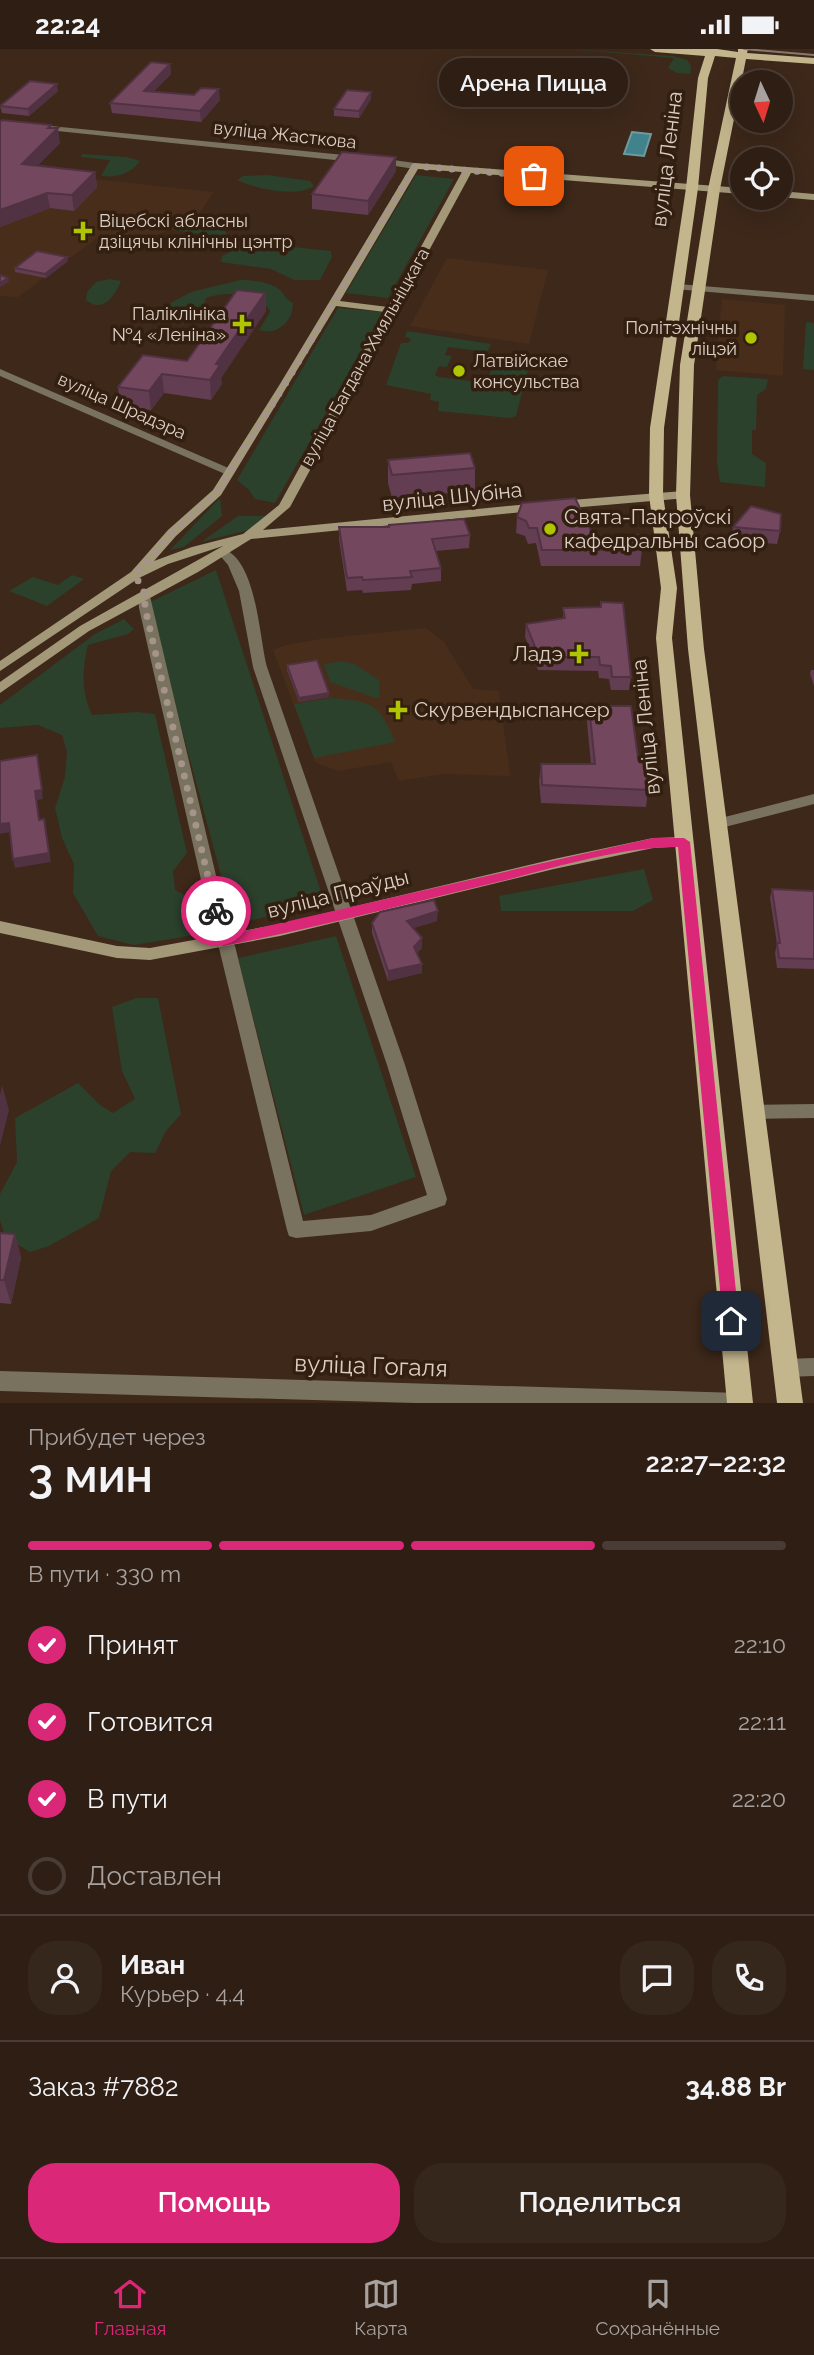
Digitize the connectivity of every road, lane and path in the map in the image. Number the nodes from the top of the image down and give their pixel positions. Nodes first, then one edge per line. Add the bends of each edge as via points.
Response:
1 (655, 49) edge
2 (711, 51) edge
3 (742, 52) edge
4 (814, 62) edge
5 (748, 70) edge
6 (762, 70) edge
7 (703, 78) junction
8 (0, 123) edge
9 (731, 133) edge
10 (415, 166) junction
11 (468, 170) junction
12 (692, 188) junction
13 (714, 189) junction
14 (730, 190) edge
15 (793, 195) edge
16 (814, 197) edge
17 (678, 287) junction
18 (698, 288) junction
19 (814, 298) edge
20 (333, 303) junction
21 (391, 310) junction
22 (0, 372) edge
23 (229, 472) junction
24 (656, 495) junction
25 (683, 495) junction
26 (251, 534) junction
27 (224, 553) junction
28 (135, 575) junction
29 (145, 594) junction
30 (0, 667) edge
31 (0, 689) edge
32 (814, 799) edge
33 (717, 824) junction
34 (684, 842) junction
35 (346, 914) junction
36 (0, 927) edge
37 (223, 941) junction
38 (814, 1111) edge
39 (754, 1112) junction
40 (814, 1367) edge
41 (785, 1368) junction
42 (0, 1381) edge
43 (740, 1403) edge
44 (790, 1403) edge

1 - 2 main road
1 - 7 main road via 699,63
2 - 3 main road
2 - 7 main road, вуліца Леніна
3 - 4 main road
3 - 5 main road
4 - 6 main road
7 - 12 main road, вуліца Леніна
8 - 10 street, вуліца Жасткова
9 - 13 main road
10 - 11 street, вуліца Жасткова
10 - 20 street
11 - 12 street, вуліца Жасткова
11 - 21 street, вуліца Багдана Хмяльніцкага
12 - 13 street, вуліца Жасткова
12 - 17 main road, вуліца Леніна
13 - 14 street, вуліца Жасткова
13 - 18 main road
15 - 16 street
17 - 18 street
17 - 24 main road, вуліца Леніна via 657,428
18 - 19 street
18 - 25 main road via 687,365
20 - 21 street
20 - 23 street
21 - 26 street, вуліца Багдана Хмяльніцкага via 284,507
22 - 23 street, вуліца Шрадэра
23 - 28 street via 217,492
24 - 25 street, вуліца Шубіна
24 - 26 street, вуліца Шубіна
24 - 34 main road, вуліца Леніна via 670,588 664,638
25 - 33 main road
26 - 27 street, вуліца Багдана Хмяльніцкага
26 - 28 street, вуліца Багдана Хмяльніцкага via 164,561
27 - 29 street, вуліца Багдана Хмяльніцкага
27 - 35 street via 235,563 242,583 259,663
28 - 29 street
28 - 30 street
29 - 31 street, вуліца Багдана Хмяльніцкага via 93,623
29 - 37 street
32 - 33 street
33 - 39 main road
34 - 35 street, вуліца Праўды via 653,842 554,863
34 - 43 main road, вуліца Леніна
35 - 37 street, вуліца Праўды
35 - 37 street via 438,1199 371,1223 296,1230
36 - 37 street, вуліца Праўды via 117,952 150,954
38 - 39 street
39 - 41 main road
40 - 41 street
41 - 44 main road
42 - 43 street, вуліца Гогаля

